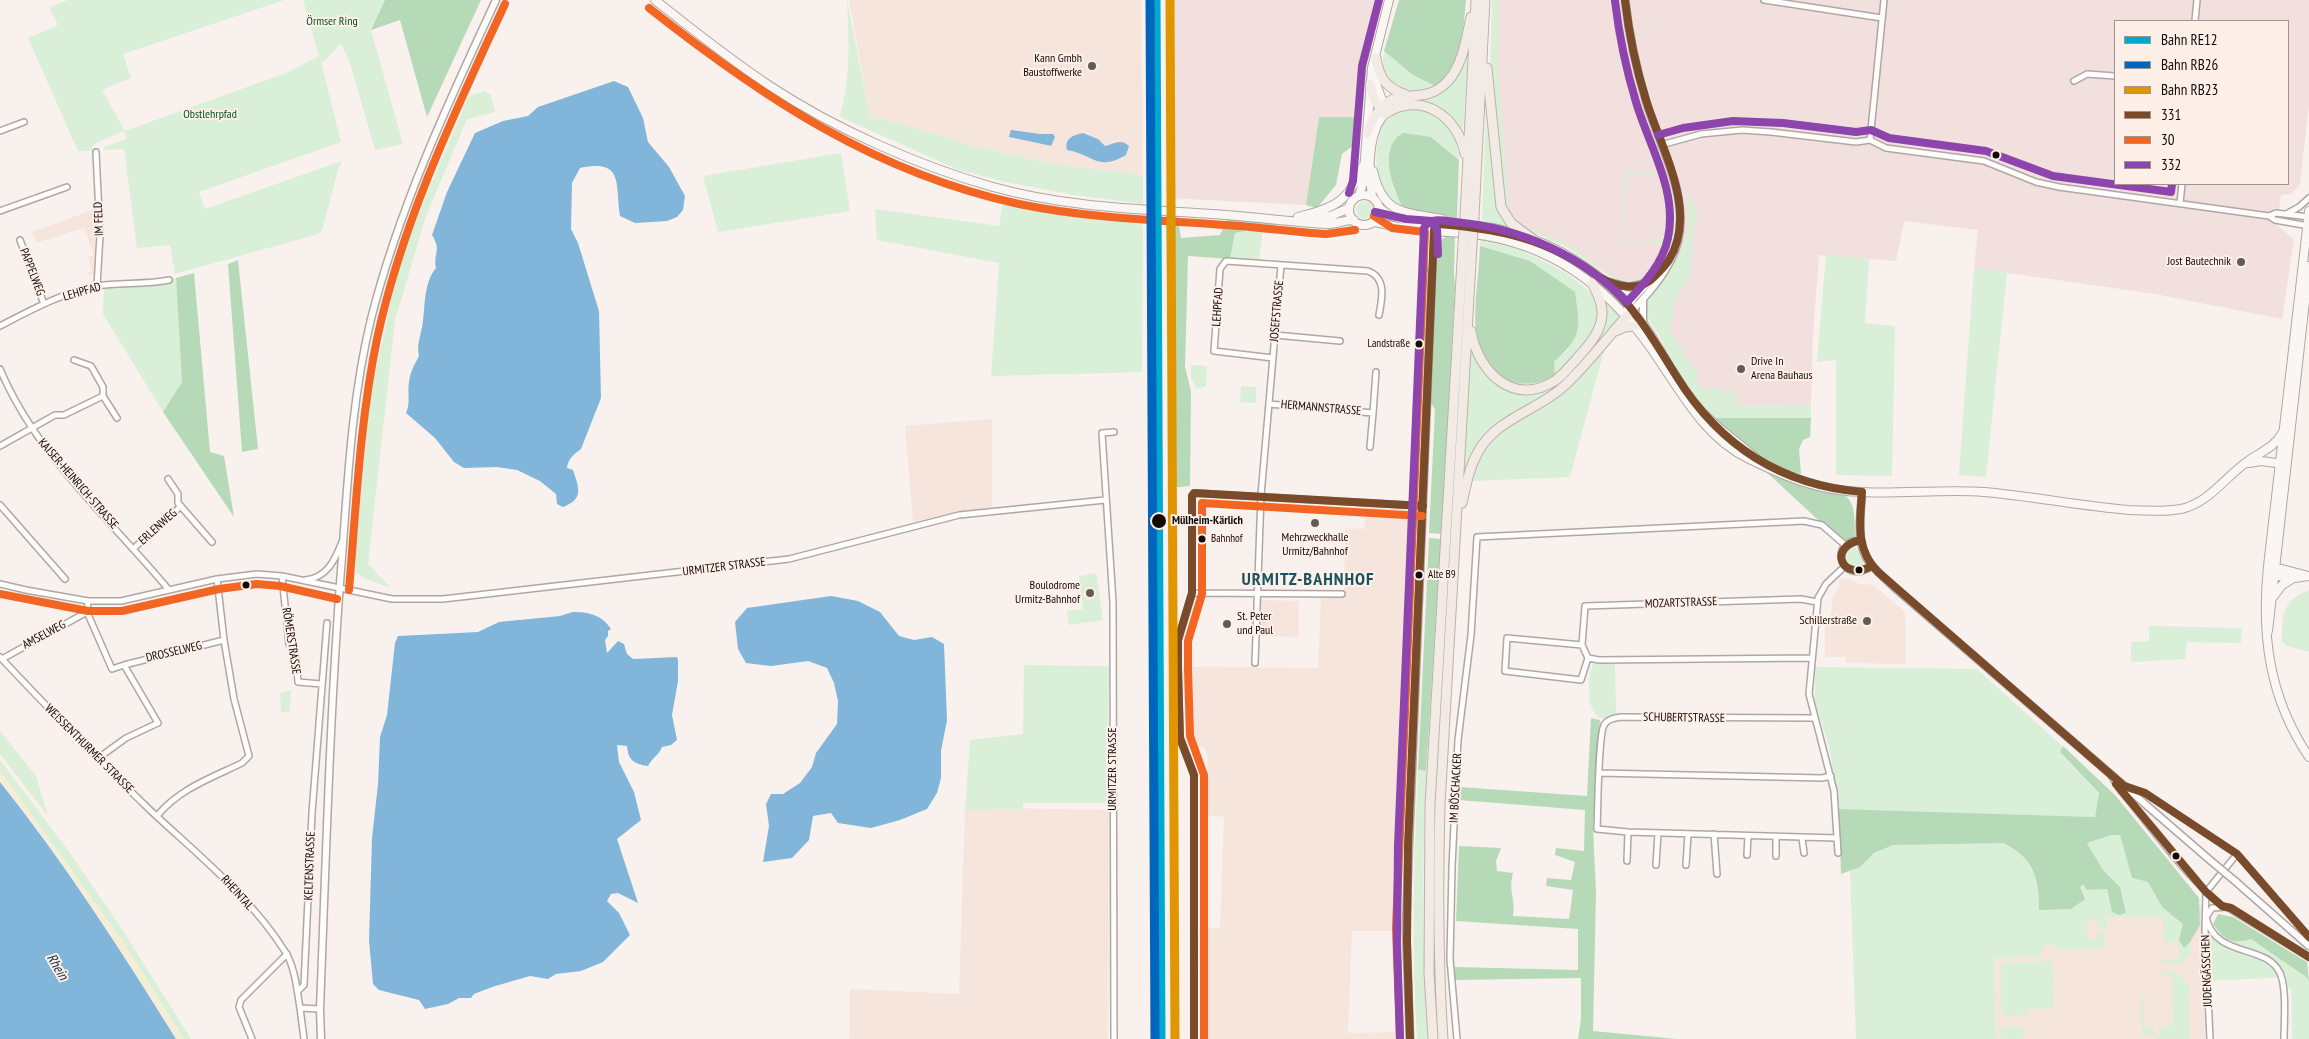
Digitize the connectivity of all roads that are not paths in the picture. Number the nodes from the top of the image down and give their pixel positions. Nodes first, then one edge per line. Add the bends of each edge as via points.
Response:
1 (496, 0) edge
2 (655, 0) edge
3 (1389, 0) edge
4 (1476, 0) edge
5 (1485, 0) edge
6 (1625, 0) edge
7 (1764, 0) edge
8 (1884, 0) edge
9 (2197, 0) edge
10 (1882, 18) junction
11 (2195, 20) edge
12 (1378, 41) junction
13 (1484, 50) junction
14 (1376, 58) junction
15 (2114, 76) edge
16 (2074, 81) dead end
17 (1370, 85) junction
18 (1409, 95) junction
19 (1383, 109) junction
20 (24, 122) dead end
21 (0, 131) edge
22 (1367, 133) junction
23 (1870, 140) junction
24 (1661, 145) junction
25 (96, 152) dead end
26 (1368, 161) junction
27 (1468, 169) junction
28 (2182, 185) edge
29 (67, 187) dead end
30 (1359, 196) junction
31 (1372, 196) junction
32 (2309, 198) edge
33 (2180, 203) junction
34 (1349, 208) junction
35 (1380, 208) junction
36 (0, 211) edge
37 (2286, 214) junction
38 (2309, 215) edge
39 (1248, 216) junction
40 (2269, 216) junction
41 (1298, 217) junction
42 (1354, 220) junction
43 (1373, 222) junction
44 (1458, 225) junction
45 (2308, 226) edge
46 (1431, 227) junction
47 (20, 240) dead end
48 (1534, 240) junction
49 (1671, 260) junction
50 (1280, 265) junction
51 (2309, 266) edge
52 (169, 280) dead end
53 (1603, 280) junction
54 (1650, 281) junction
55 (1592, 283) junction
56 (97, 286) junction
57 (1644, 298) junction
58 (44, 304) junction
59 (1630, 310) junction
60 (1379, 315) dead end
61 (1469, 315) junction
62 (1639, 325) junction
63 (0, 326) edge
64 (1275, 335) junction
65 (1609, 336) junction
66 (1340, 341) dead end
67 (1273, 358) junction
68 (74, 360) dead end
69 (0, 369) edge
70 (1376, 372) dead end
71 (103, 396) junction
72 (1269, 404) junction
73 (1373, 413) junction
74 (117, 418) dead end
75 (30, 427) junction
76 (1114, 432) dead end
77 (2283, 432) junction
78 (0, 446) edge
79 (1370, 447) dead end
80 (2262, 453) junction
81 (2283, 461) junction
82 (2240, 467) junction
83 (168, 478) dead end
84 (1862, 492) junction
85 (1261, 495) junction
86 (1105, 500) junction
87 (0, 505) edge
88 (181, 506) junction
89 (1423, 506) junction
90 (1457, 523) junction
91 (343, 539) junction
92 (1861, 540) junction
93 (212, 542) dead end
94 (1845, 545) junction
95 (134, 548) junction
96 (1845, 566) junction
97 (1872, 566) junction
98 (2271, 570) junction
99 (2309, 575) edge
100 (282, 576) junction
101 (65, 579) dead end
102 (217, 579) junction
103 (2292, 579) junction
104 (300, 581) junction
105 (0, 584) edge
106 (339, 589) junction
107 (169, 590) junction
108 (1192, 593) junction
109 (1258, 593) junction
110 (1342, 594) dead end
111 (88, 600) junction
112 (2271, 601) junction
113 (1817, 602) junction
114 (87, 612) junction
115 (327, 623) dead end
116 (2267, 638) junction
117 (224, 640) junction
118 (1582, 645) junction
119 (1, 658) edge
120 (1588, 658) junction
121 (1811, 658) junction
122 (1255, 662) dead end
123 (124, 665) junction
124 (321, 684) junction
125 (1814, 718) junction
126 (318, 737) joint
127 (2309, 757) edge
128 (97, 759) junction
129 (1600, 773) junction
130 (2111, 774) junction
131 (1831, 776) junction
132 (2124, 786) junction
133 (157, 816) junction
134 (1628, 832) junction
135 (1658, 833) junction
136 (1688, 834) junction
137 (1714, 834) junction
138 (1748, 836) junction
139 (182, 837) joint
140 (1776, 837) junction
141 (1802, 838) junction
142 (1836, 838) junction
143 (1804, 853) dead end
144 (1838, 853) dead end
145 (2237, 854) junction
146 (1747, 855) dead end
147 (1776, 856) dead end
148 (1627, 861) dead end
149 (1656, 865) dead end
150 (1686, 865) dead end
151 (1717, 874) dead end
152 (2206, 892) junction
153 (2222, 906) junction
154 (2206, 917) junction
155 (2309, 937) edge
156 (2309, 946) edge
157 (287, 954) junction
158 (2309, 957) edge
159 (298, 991) junction
160 (300, 1008) junction
161 (320, 1009) junction
162 (252, 1039) edge
163 (304, 1039) edge
164 (321, 1039) edge
165 (1114, 1039) edge
166 (1194, 1039) edge
167 (1410, 1039) edge
168 (1433, 1039) edge
169 (1443, 1039) edge
170 (1457, 1039) edge
171 (2210, 1039) edge
172 (2284, 1039) edge

1 - 91 street via 402,216 371,320 358,386
2 - 39 main road via 771,87 824,118 918,162 994,187 1053,200 1113,208
3 - 12 main road
4 - 18 highway via 1462,54 1447,82 1433,92
4 - 27 highway
5 - 13 highway
6 - 24 street via 1641,82
7 - 10 street
8 - 10 street
9 - 11 street
10 - 23 street
12 - 14 main road
12 - 17 main road
13 - 48 highway via 1501,207 1511,223
13 - 61 highway, bridge
14 - 18 highway via 1385,84
14 - 19 main road via 1375,78
15 - 16 street via 2087,74
17 - 19 highway via 1375,101
17 - 22 main road
18 - 19 highway via 1395,98
19 - 22 highway
19 - 26 main road
19 - 27 highway via 1412,105 1429,106 1440,112 1460,135
20 - 21 street
22 - 26 main road
23 - 24 street via 1856,142 1742,130 1701,134
23 - 33 street via 1886,148 1984,161 2051,186
24 - 49 street via 1680,211 1679,238
25 - 56 street, IM FELD via 100,234
26 - 30 main road
26 - 31 main road
26 - 41 main road via 1354,186 1340,202 1326,210
26 - 44 main road via 1378,188 1395,208
27 - 168 highway, bridge via 1430,805 1429,972
28 - 33 street
29 - 36 street
30 - 31 main road
30 - 34 main road
31 - 35 main road
32 - 37 street
33 - 40 street
34 - 41 main road via 1331,216
34 - 42 main road
35 - 43 main road
35 - 46 main road via 1395,218
37 - 38 street
37 - 40 street
38 - 45 main road
39 - 41 main road
39 - 42 main road via 1327,224
40 - 45 street
42 - 43 main road via 1363,225
43 - 46 main road via 1405,229
44 - 46 main road
44 - 48 main road via 1493,228
45 - 77 main road
46 - 55 main road via 1524,246 1562,262
46 - 89 street
47 - 58 street, PAPPELWEG
48 - 53 main road via 1569,257
49 - 54 street
49 - 57 street
50 - 60 street, JOSEFSTRASSE via 1374,273 1381,282
50 - 64 street, JOSEFSTRASSE
50 - 67 street, LEHPFAD via 1226,262 1220,269 1214,351
51 - 81 main road
52 - 56 street, LEHPFAD
53 - 54 street via 1629,287
53 - 59 main road
54 - 59 street
55 - 59 main road
55 - 61 highway via 1602,310 1596,336 1560,376 1536,388 1507,385 1487,371 1475,349
56 - 58 street, LEHPFAD
57 - 59 street
57 - 62 street
58 - 63 street, LEHPFAD
59 - 62 main road
59 - 65 highway
61 - 90 highway
62 - 65 highway via 1622,328
62 - 84 main road via 1700,418 1732,448 1806,483
64 - 66 street
64 - 67 street, JOSEFSTRASSE
65 - 90 highway via 1562,387 1542,403 1505,424 1484,442 1472,466
67 - 72 street, JOSEFSTRASSE
68 - 71 street via 91,366 103,387
69 - 75 street, KAISER-HEINRICH-STRASSE via 12,399
70 - 73 street, HERMANNSTRASSE
71 - 74 street
71 - 75 street via 64,415 54,414
72 - 73 street, HERMANNSTRASSE
72 - 85 street, JOSEFSTRASSE
73 - 79 street, HERMANNSTRASSE
75 - 78 street
75 - 95 street, KAISER-HEINRICH-STRASSE
76 - 86 street, URMITZER STRASSE via 1102,433
77 - 80 main road via 2276,444
77 - 81 main road
80 - 81 main road via 2271,453
80 - 82 main road
81 - 82 main road via 2258,461
81 - 98 main road
82 - 84 main road via 2208,496 2175,510 2105,508 1976,492
83 - 88 street, ERLENWEG
84 - 92 street
85 - 89 street
85 - 108 street via 1194,492
85 - 109 street, JOSEFSTRASSE
86 - 106 street, URMITZER STRASSE via 958,514 789,559 686,572 443,599 392,599
86 - 165 street, URMITZER STRASSE via 1113,602
87 - 101 street
88 - 93 street, ERLENWEG
88 - 95 street, ERLENWEG
89 - 167 street via 1406,928
90 - 169 highway via 1438,869
91 - 104 street via 331,566 323,574
91 - 106 street
92 - 94 street
92 - 97 street
94 - 96 street via 1841,552
94 - 170 street, IM BÖSCHACKER via 1822,525 1810,521 1476,537 1471,635 1458,740 1452,876 1450,959
95 - 107 street, KAISER-HEINRICH-STRASSE
96 - 97 street via 1857,572
96 - 113 street via 1826,584
97 - 130 street
98 - 99 main road
98 - 103 main road
98 - 112 main road
98 - 116 main road via 2264,618
99 - 103 main road
100 - 102 street, URMITZER STRASSE via 257,574
100 - 104 street, URMITZER STRASSE
100 - 124 street, RÖMERSTRASSE via 298,682
102 - 107 street, URMITZER STRASSE
102 - 117 street
103 - 112 main road via 2282,584
104 - 106 street, URMITZER STRASSE
105 - 111 street, URMITZER STRASSE
106 - 161 street
107 - 111 street, URMITZER STRASSE via 121,601
108 - 109 street
108 - 166 street via 1178,640 1180,738 1194,776
109 - 110 street
109 - 122 street, JOSEFSTRASSE
111 - 114 street
112 - 116 main road
113 - 118 street, MOZARTSTRASSE via 1801,599 1585,606
113 - 121 street
114 - 119 street, AMSELWEG
114 - 123 street via 112,669
115 - 124 street, RÖMERSTRASSE
116 - 127 main road via 2271,670 2288,720
117 - 123 street, DROSSELWEG
117 - 133 street via 234,699 249,756 242,763 182,792
118 - 120 street, MOZARTSTRASSE
118 - 120 street via 1507,638 1505,671 1581,680
119 - 128 street, WEISSENTHURMER STRASSE
120 - 121 street
121 - 125 street via 1810,694
123 - 128 street via 158,723 126,738
124 - 126 street, RÖMERSTRASSE
125 - 129 street, SCHUBERTSTRASSE via 1621,717 1609,720 1603,726
125 - 131 street
126 - 159 street, KELTENSTRASSE via 304,985
128 - 133 street, WEISSENTHURMER STRASSE
129 - 131 street
129 - 134 street, SCHUBERTSTRASSE via 1597,829
130 - 132 street
130 - 152 street via 2121,791
131 - 142 street via 1836,805
132 - 145 street via 2145,793
132 - 156 street, bridge
133 - 139 street, WEISSENTHURMER STRASSE
134 - 135 street, SCHUBERTSTRASSE
134 - 148 street
135 - 136 street, SCHUBERTSTRASSE
135 - 149 street
136 - 137 street, SCHUBERTSTRASSE
136 - 150 street
137 - 138 street, SCHUBERTSTRASSE
137 - 151 street
138 - 140 street, SCHUBERTSTRASSE
138 - 146 street
139 - 157 street, RHEINTAL via 244,900
140 - 141 street, SCHUBERTSTRASSE
140 - 147 street
141 - 142 street, SCHUBERTSTRASSE
141 - 143 street
142 - 144 street
145 - 152 street
145 - 155 street
152 - 153 street
152 - 154 street
153 - 154 street via 2210,910
153 - 158 street via 2231,908
154 - 171 street, JUDENGÄSSCHEN
154 - 172 street, JUDENGÄSSCHEN via 2217,938 2264,959 2278,970 2283,988
157 - 159 street, RHEINTAL
157 - 162 street via 241,1000 238,1007
159 - 160 street, RHEINTAL
160 - 161 street
160 - 163 street, RHEINTAL
161 - 164 street

